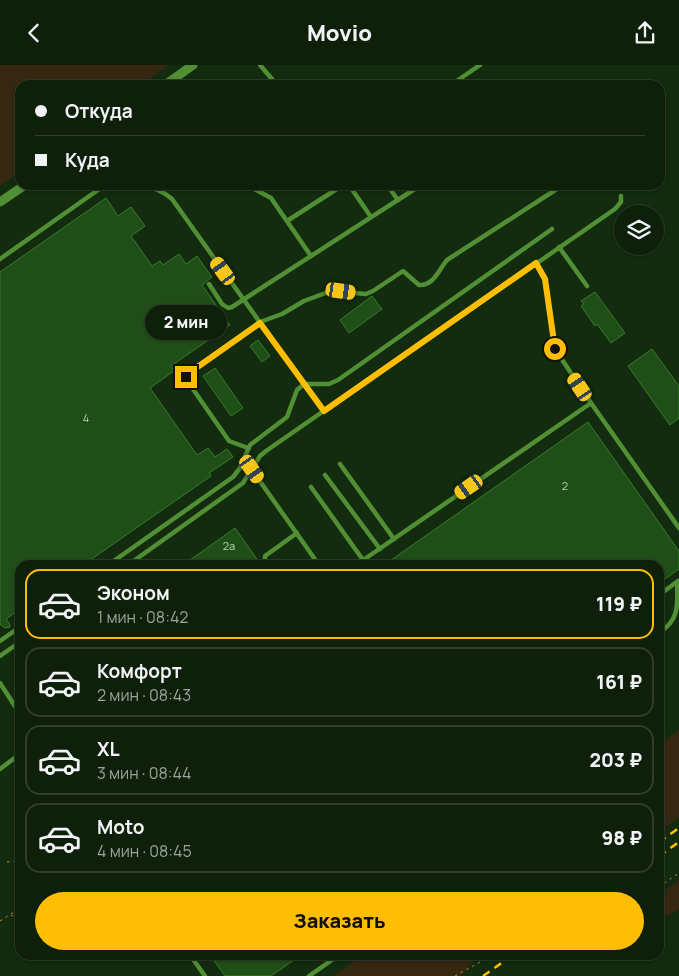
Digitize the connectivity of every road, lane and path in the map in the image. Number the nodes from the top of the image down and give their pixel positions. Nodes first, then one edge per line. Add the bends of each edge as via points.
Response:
1 (194, 65) edge
2 (260, 65) edge
3 (480, 65) edge
4 (172, 80) edge
5 (273, 80) edge
6 (458, 80) edge
7 (17, 190) edge
8 (98, 190) edge
9 (159, 190) edge
10 (256, 190) edge
11 (335, 190) edge
12 (353, 190) edge
13 (391, 190) edge
14 (414, 190) edge
15 (556, 190) edge
16 (621, 196) dead end
17 (398, 200) junction
18 (0, 202) edge
19 (371, 217) junction
20 (288, 221) junction
21 (552, 229) dead end
22 (559, 247) junction
23 (311, 256) junction
24 (0, 259) edge
25 (536, 263) junction
26 (209, 284) dead end
27 (587, 286) dead end
28 (244, 299) junction
29 (260, 323) junction
30 (304, 384) junction
31 (591, 403) junction
32 (324, 411) junction
33 (248, 448) junction
34 (340, 464) dead end
35 (252, 469) junction
36 (325, 475) dead end
37 (311, 487) dead end
38 (679, 528) edge
39 (297, 533) junction
40 (394, 539) junction
41 (380, 549) junction
42 (115, 560) edge
43 (135, 560) edge
44 (266, 560) edge
45 (316, 560) edge
46 (363, 560) joint
47 (678, 581) edge
48 (664, 591) edge
49 (15, 630) edge
50 (664, 630) edge
51 (0, 641) edge
52 (15, 646) edge
53 (0, 656) edge
54 (0, 683) edge
55 (15, 706) edge
56 (15, 758) edge
57 (0, 769) edge
58 (15, 861) edge
59 (7, 862) dead end
60 (679, 873) edge
61 (664, 884) edge
62 (15, 912) edge
63 (10, 915) junction
64 (15, 918) edge
65 (0, 921) edge
66 (194, 960) edge
67 (332, 960) edge
68 (484, 960) edge
69 (205, 976) edge
70 (309, 976) edge
71 (455, 976) edge

1 - 4 street
2 - 5 lane
3 - 6 lane
7 - 18 street
8 - 24 lane
9 - 28 lane via 172,199
10 - 20 lane via 271,198
11 - 20 lane
12 - 19 lane
13 - 17 lane
14 - 17 lane
15 - 29 lane via 447,260 440,274 424,285 418,285 403,271 366,294 331,291
16 - 22 lane via 618,206
17 - 19 lane
19 - 23 lane
20 - 23 lane
21 - 30 lane via 338,380 329,384
22 - 25 lane
22 - 27 lane
23 - 28 lane
25 - 31 lane via 545,279 555,349
25 - 32 lane
26 - 28 lane via 228,308
28 - 29 lane
29 - 30 lane
29 - 33 lane via 186,377 229,441
30 - 32 lane
30 - 33 lane via 295,392 287,417
31 - 38 lane
31 - 40 lane
32 - 35 lane via 266,451
33 - 42 lane via 233,477
34 - 40 lane
35 - 39 lane
35 - 43 lane via 243,483
36 - 41 lane
37 - 46 lane
39 - 44 lane via 265,556
39 - 45 lane
40 - 41 lane
41 - 46 lane
47 - 48 lane
47 - 50 lane via 676,619
49 - 51 lane
52 - 53 lane
54 - 55 lane
56 - 57 lane
58 - 59 path
60 - 61 path
62 - 63 path
63 - 64 path
63 - 65 path
66 - 69 lane
67 - 70 lane
68 - 71 path

